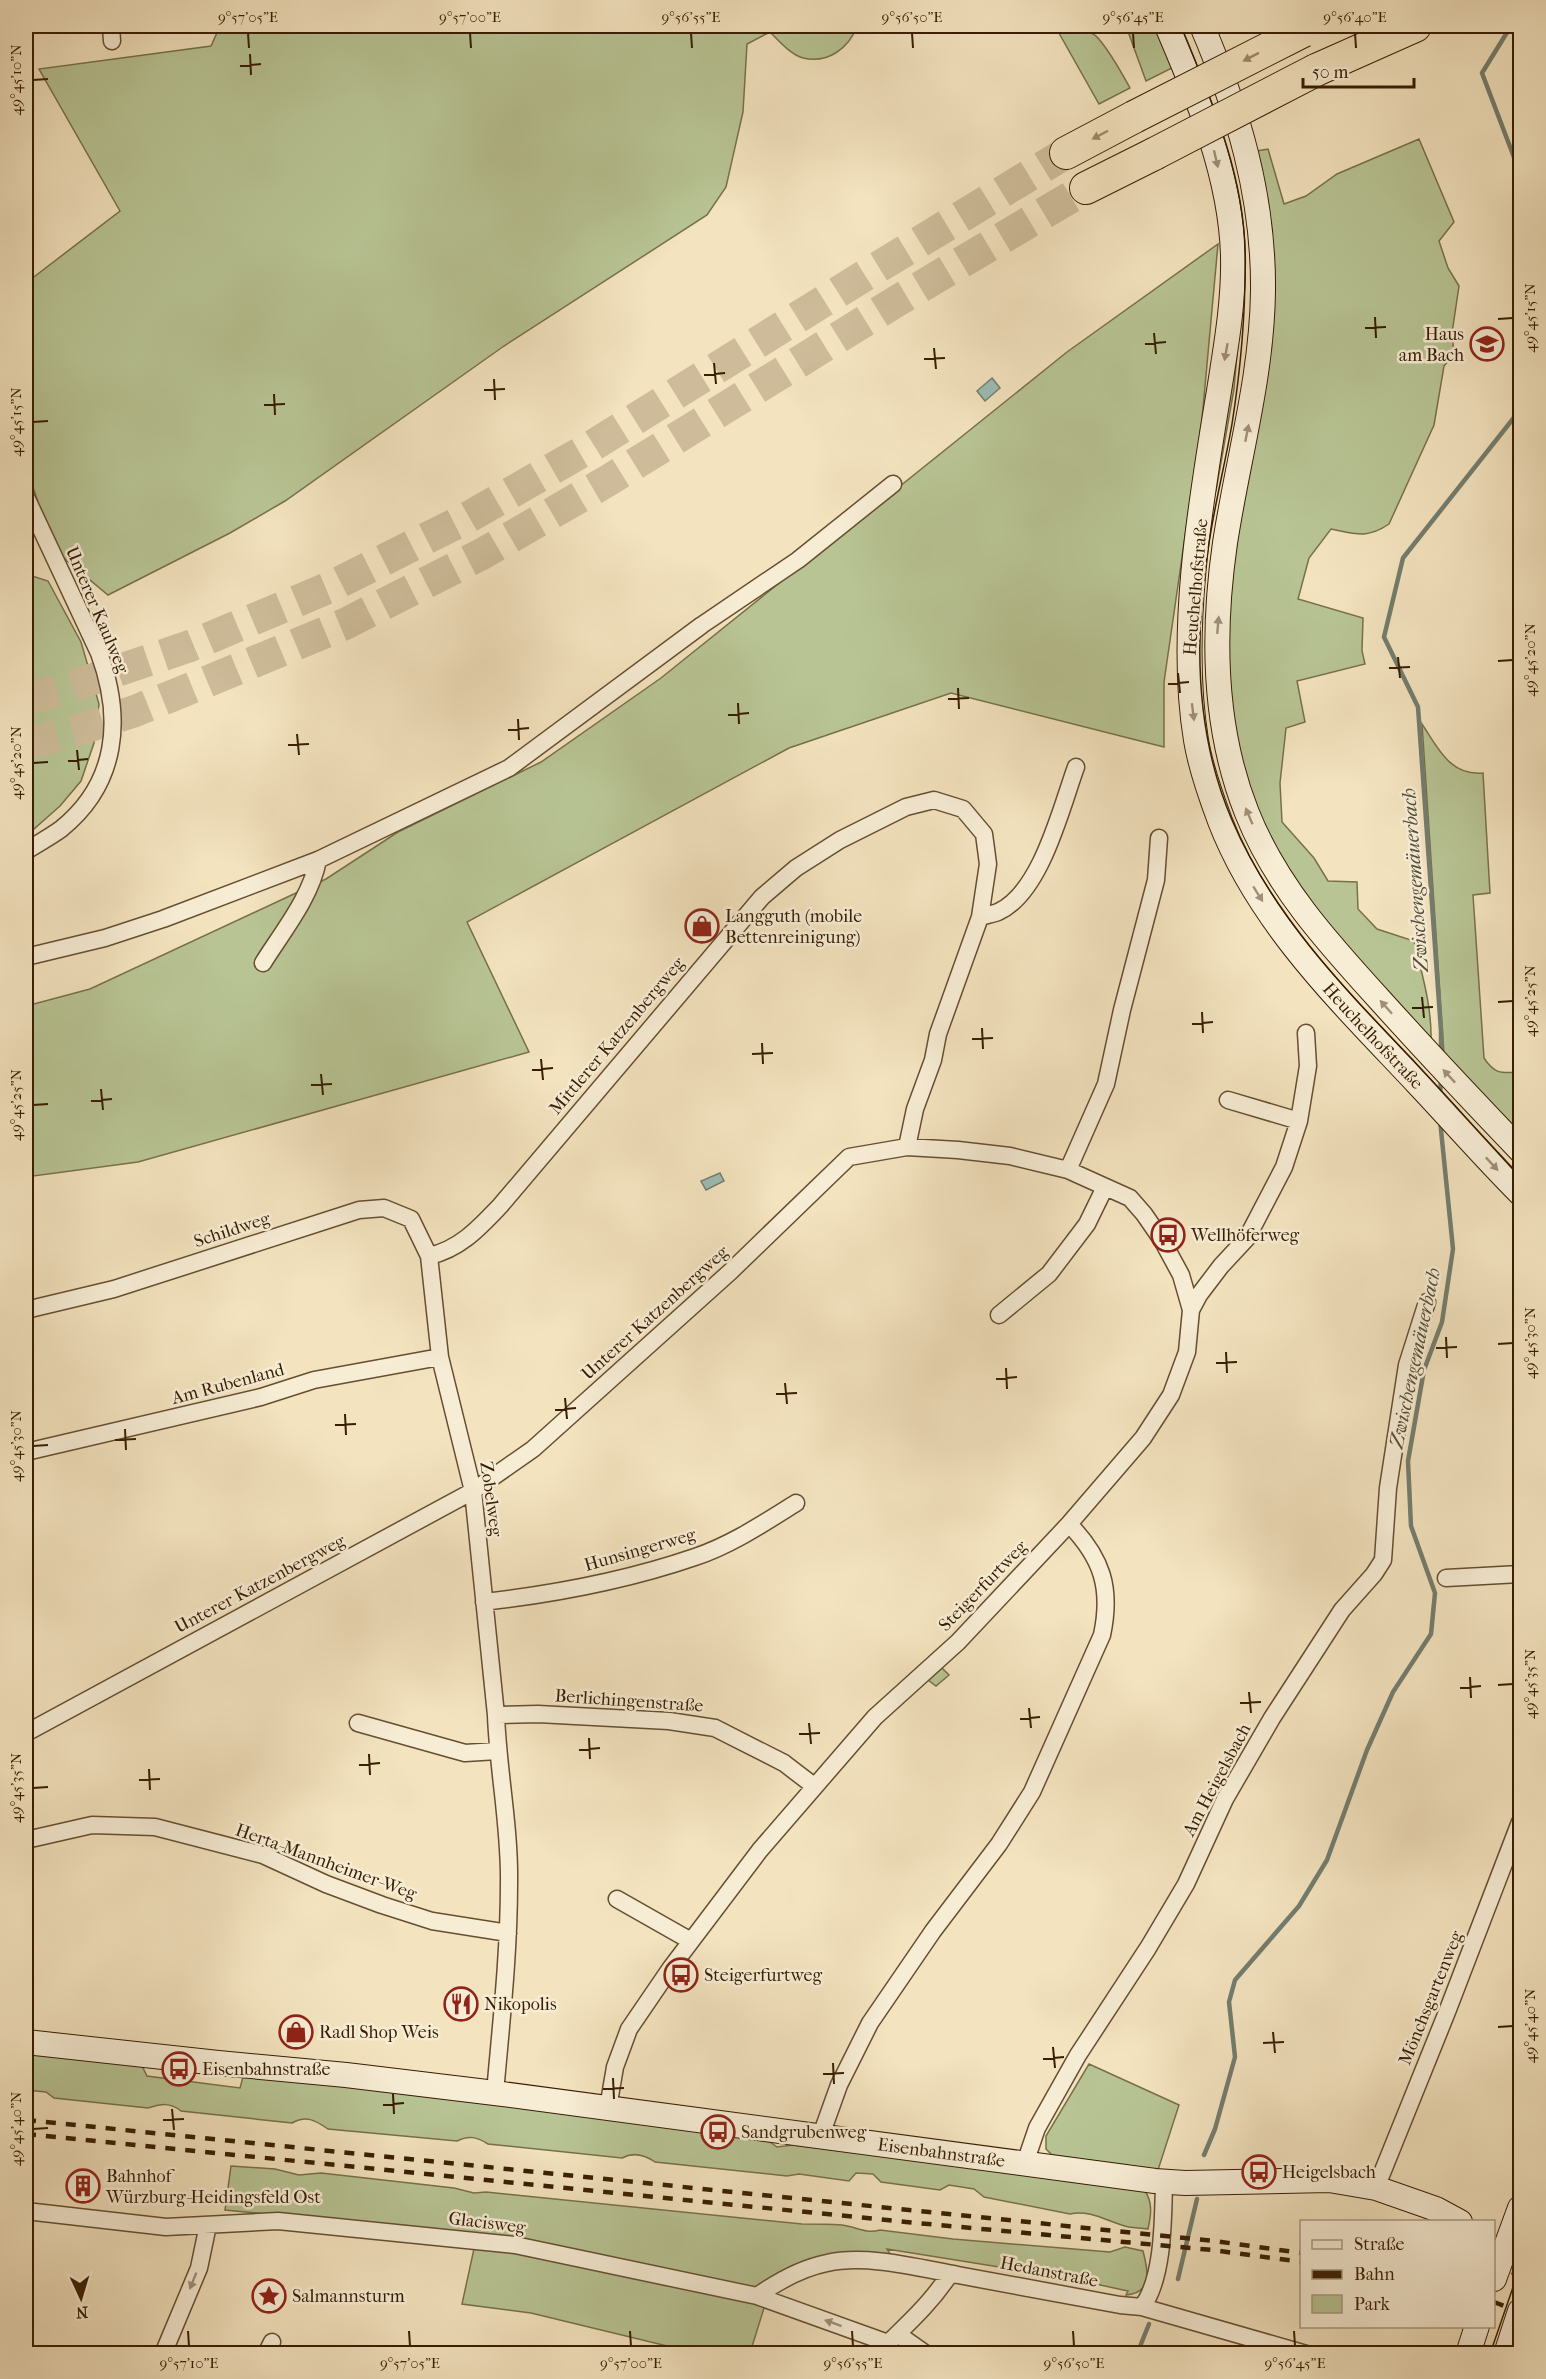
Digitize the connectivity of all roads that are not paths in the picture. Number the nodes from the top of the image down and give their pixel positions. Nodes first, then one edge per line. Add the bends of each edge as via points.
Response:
1 (1167, 26) edge
2 (1202, 26) edge
3 (1315, 26) edge
4 (1415, 26) edge
5 (1066, 153) tunnel mouth
6 (1086, 188) tunnel mouth
7 (893, 484) dead end
8 (26, 496) edge
9 (1076, 767) dead end
10 (1159, 838) dead end
11 (26, 851) edge
12 (318, 860) junction
13 (980, 917) junction
14 (26, 957) edge
15 (263, 963) dead end
16 (1306, 1033) dead end
17 (1228, 1100) dead end
18 (1299, 1121) junction
19 (907, 1148) junction
20 (1521, 1150) edge
21 (1068, 1170) junction
22 (1105, 1187) junction
23 (1521, 1193) edge
24 (429, 1256) junction
25 (1427, 1302) dead end
26 (26, 1310) edge
27 (1191, 1310) junction
28 (999, 1315) dead end
29 (440, 1357) junction
30 (26, 1452) edge
31 (473, 1491) junction
32 (796, 1503) dead end
33 (1069, 1524) junction
34 (1521, 1574) edge
35 (1446, 1578) dead end
36 (484, 1602) junction
37 (496, 1715) junction
38 (358, 1723) dead end
39 (26, 1733) edge
40 (497, 1751) junction
41 (814, 1786) junction
42 (1521, 1822) edge
43 (26, 1840) edge
44 (616, 1899) dead end
45 (508, 1934) junction
46 (691, 1941) junction
47 (26, 2042) edge
48 (495, 2094) junction
49 (608, 2108) junction
50 (820, 2138) junction
51 (1025, 2163) junction
52 (1164, 2182) junction
53 (1376, 2188) junction
54 (1521, 2208) edge
55 (26, 2211) edge
56 (1456, 2220) edge
57 (208, 2225) junction
58 (1506, 2250) edge
59 (950, 2274) junction
60 (1495, 2277) edge
61 (757, 2296) junction
62 (1142, 2307) junction
63 (1521, 2311) edge
64 (1477, 2328) edge
65 (888, 2344) edge
66 (163, 2354) edge
67 (926, 2354) edge
68 (1306, 2354) edge
69 (1468, 2354) edge
70 (1506, 2354) edge

1 -> 23 main road, Heuchelhofstraße via 1213,146 1233,253 1230,327 1198,540 1189,636 1190,690 1197,743 1224,831 1239,864 1275,921 1359,1021
20 -> 2 main road, Heuchelhofstraße via 1425,1051 1301,908 1266,854 1247,812 1224,739 1218,636 1225,544 1254,393 1263,292 1262,242 1255,190 1234,106
3 -> 5 highway, bridge
4 - 6 highway, bridge via 1316,70
7 - 12 street via 798,560 509,768
8 - 11 street, Unterer Kaulweg via 99,653 114,723 112,751 95,788 61,829
9 - 13 street via 1044,855 1029,882 999,912
10 - 21 street via 1156,880 1106,1084
12 - 14 street via 163,919
12 - 15 street via 303,900
13 - 19 street, Mittlerer Katzenbergweg via 938,1034
13 - 24 street, Mittlerer Katzenbergweg via 988,864 984,834 963,809 934,800 906,807 796,867 762,897 500,1206 461,1243
16 - 18 street, Steigerfurtweg via 1308,1066
17 - 18 street
18 - 27 street, Steigerfurtweg via 1284,1167 1262,1212 1247,1238 1221,1266
19 - 21 street, Unterer Katzenbergweg via 1010,1156
19 - 31 street, Unterer Katzenbergweg via 849,1157 730,1272 533,1449
21 - 22 street, Unterer Katzenbergweg
22 - 27 street, Unterer Katzenbergweg via 1130,1198 1144,1214 1181,1275
22 - 28 street via 1087,1224 1049,1274
24 - 26 street, Schildweg via 411,1220 384,1208 359,1210 114,1289
24 - 29 street, Zobelweg
25 - 51 street, Am Heigelsbach via 1407,1365 1388,1488 1383,1560 1342,1610 1272,1718 1225,1799 1186,1884 1036,2128
27 - 33 street, Steigerfurtweg via 1187,1352 1171,1395 1143,1438
29 - 30 street, Am Rubenland via 314,1380 250,1400
29 - 31 street, Zobelweg
31 - 36 street, Zobelweg
31 - 39 street, Unterer Katzenbergweg
32 - 36 street, Hunsingerweg via 746,1534 696,1557 585,1586
33 - 41 street, Steigerfurtweg via 958,1642 875,1717
33 - 50 street via 1097,1560 1103,1576 1106,1614 1102,1635 1027,1801 870,2023 839,2085
34 - 35 street
36 - 37 street, Zobelweg
37 - 40 street, Zobelweg
37 - 41 street, Berlichingenstraße via 657,1720 716,1728 784,1763
38 - 40 street via 465,1753
40 - 45 street, Zobelweg via 509,1881
41 - 46 street, Steigerfurtweg
42 - 53 street, Mönchsgartenweg
43 - 45 street, Herta-Mannheimer-Weg via 92,1825 155,1827 263,1856 337,1888 432,1921
44 - 46 street
45 - 48 street, Zobelweg
46 - 49 street, Steigerfurtweg via 629,2029 615,2067
47 - 48 main road, Eisenbahnstraße
48 - 49 main road, Eisenbahnstraße
49 - 50 main road, Eisenbahnstraße
50 - 51 main road, Eisenbahnstraße
51 - 52 main road, Eisenbahnstraße
52 - 53 main road, Eisenbahnstraße via 1329,2180
52 - 62 street via 1157,2263 1152,2290
53 - 56 main road, Eisenbahnstraße
54 - 58 main road
55 - 57 street, Glacisweg via 166,2227
57 - 61 street, Glacisweg via 278,2222 515,2245
57 -> 66 street via 199,2268
58 - 60 main road
59 - 61 street via 896,2264 827,2263 769,2287
59 - 62 street, Hedanstraße
59 - 65 street via 937,2294
65 -> 61 street, Glacisweg
62 - 68 street, Hedanstraße
63 - 70 main road
64 - 69 main road
65 - 67 street, Glacisweg

